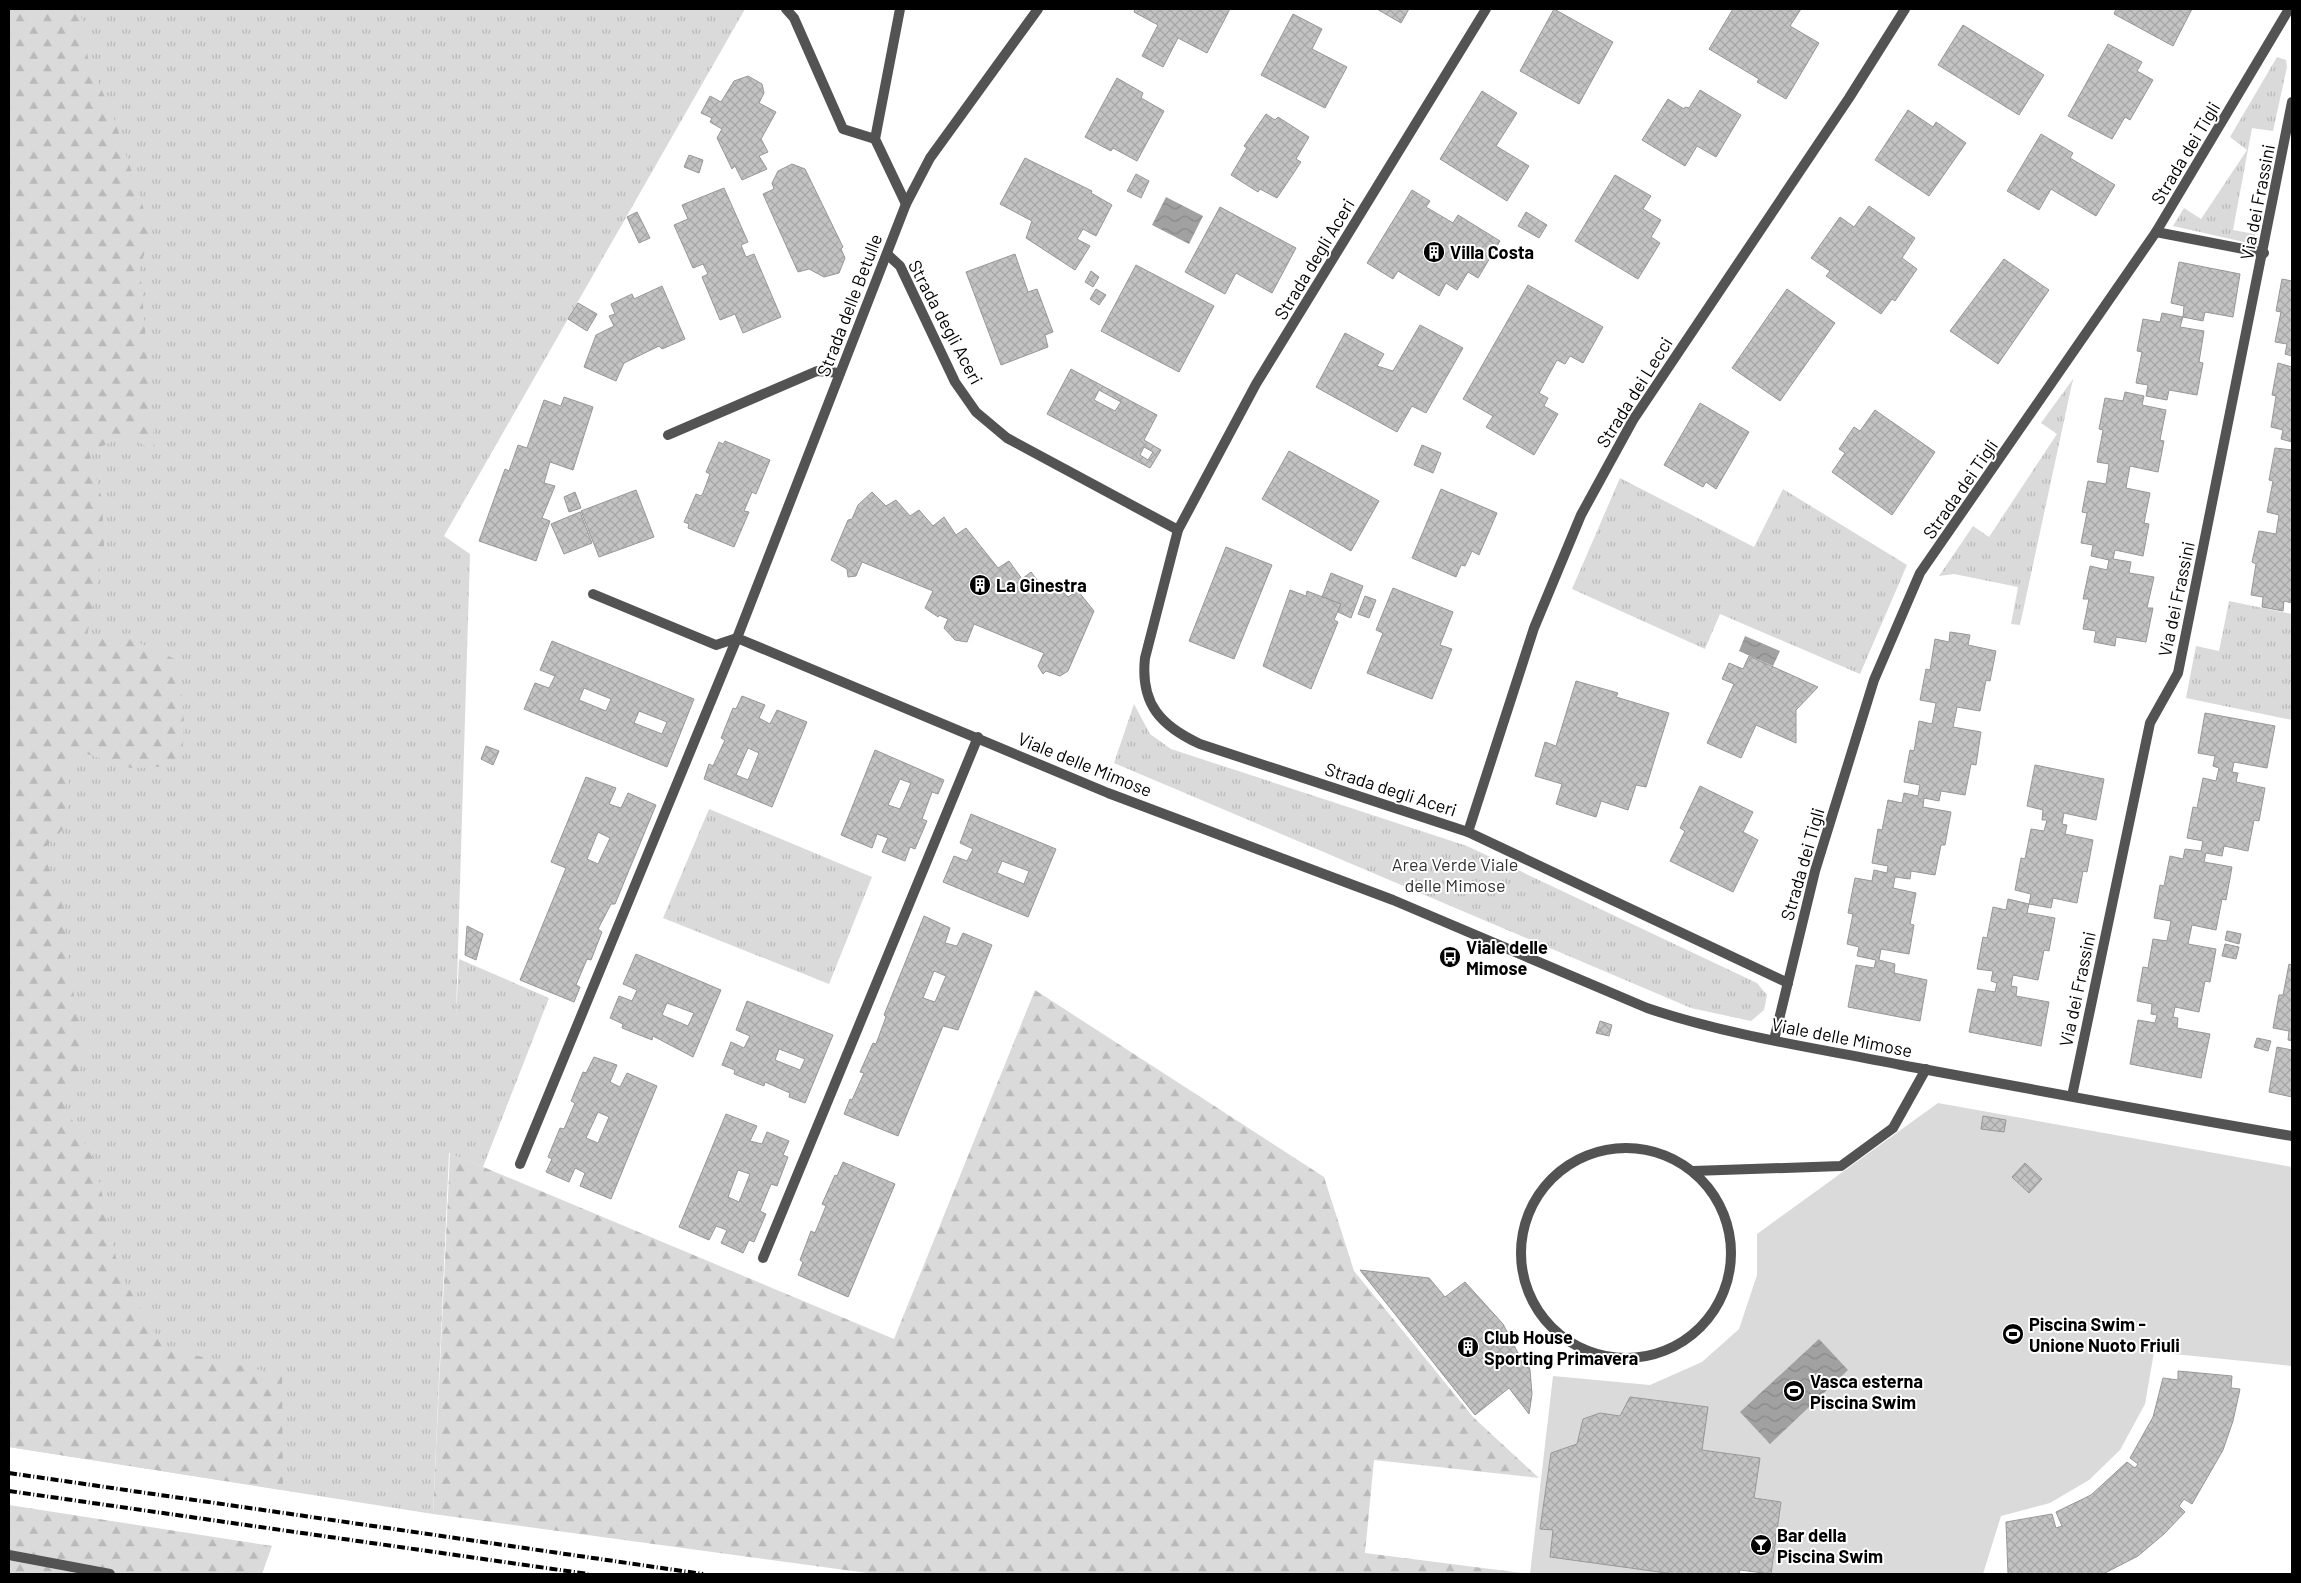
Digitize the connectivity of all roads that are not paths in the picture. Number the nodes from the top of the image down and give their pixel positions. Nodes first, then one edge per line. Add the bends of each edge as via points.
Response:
1 (786, 9) edge
2 (900, 9) edge
3 (1038, 9) edge
4 (1486, 9) edge
5 (1905, 9) edge
6 (2289, 9) edge
7 (2292, 102) edge
8 (875, 139) junction
9 (906, 204) junction
10 (2156, 232) junction
11 (2264, 253) junction
12 (887, 254) junction
13 (840, 373) junction
14 (668, 435) dead end
15 (1178, 530) junction
16 (593, 594) dead end
17 (737, 638) junction
18 (978, 737) junction
19 (1468, 832) junction
20 (1788, 983) junction
21 (1774, 1040) junction
22 (1926, 1069) junction
23 (2072, 1096) junction
24 (2292, 1136) edge
25 (520, 1164) dead end
26 (1693, 1171) junction
27 (763, 1258) dead end
28 (9, 1555) edge
29 (110, 1574) edge

1 - 8 street via 794,18 843,129
2 - 8 street
3 - 9 street, Strada delle Betulle via 930,158
4 - 15 street, Strada degli Aceri via 1256,384
5 - 19 street, Strada dei Lecci via 1633,420 1581,515 1534,628
6 - 10 street, Strada dei Tigli
7 - 11 street, Via dei Frassini
8 - 9 street
9 - 12 street, Strada delle Betulle
10 - 11 street
10 - 20 street, Strada dei Tigli via 1920,574 1874,680 1815,871
11 - 23 street, Via dei Frassini via 2178,673 2150,723
12 - 13 street, Strada delle Betulle
12 - 15 street, Strada degli Aceri via 900,266 955,382 976,412 1007,438
13 - 14 street via 817,370
13 - 17 street, Strada delle Betulle
15 - 19 street, Strada degli Aceri via 1142,678 1148,700 1161,719 1179,734 1200,744
16 - 17 street via 716,645
17 - 18 street, Viale delle Mimose
17 - 25 street, Strada delle Betulle
18 - 21 street, Viale delle Mimose via 1108,793 1393,900 1647,1008 1689,1022
18 - 27 street
19 - 20 street, Strada degli Aceri
20 - 21 street, Strada dei Tigli
21 - 22 street, Viale delle Mimose
22 - 23 street, Viale delle Mimose
22 - 26 street via 1893,1128 1841,1166
23 - 24 street, Viale delle Mimose
26 - 26 street via 1663,1154 1628,1147 1593,1152 1562,1168 1538,1194 1524,1226 1521,1262 1530,1296 1550,1325 1577,1346 1610,1357 1644,1357 1676,1346 1704,1325 1723,1296 1731,1263 1730,1238 1716,1197
28 - 29 street

